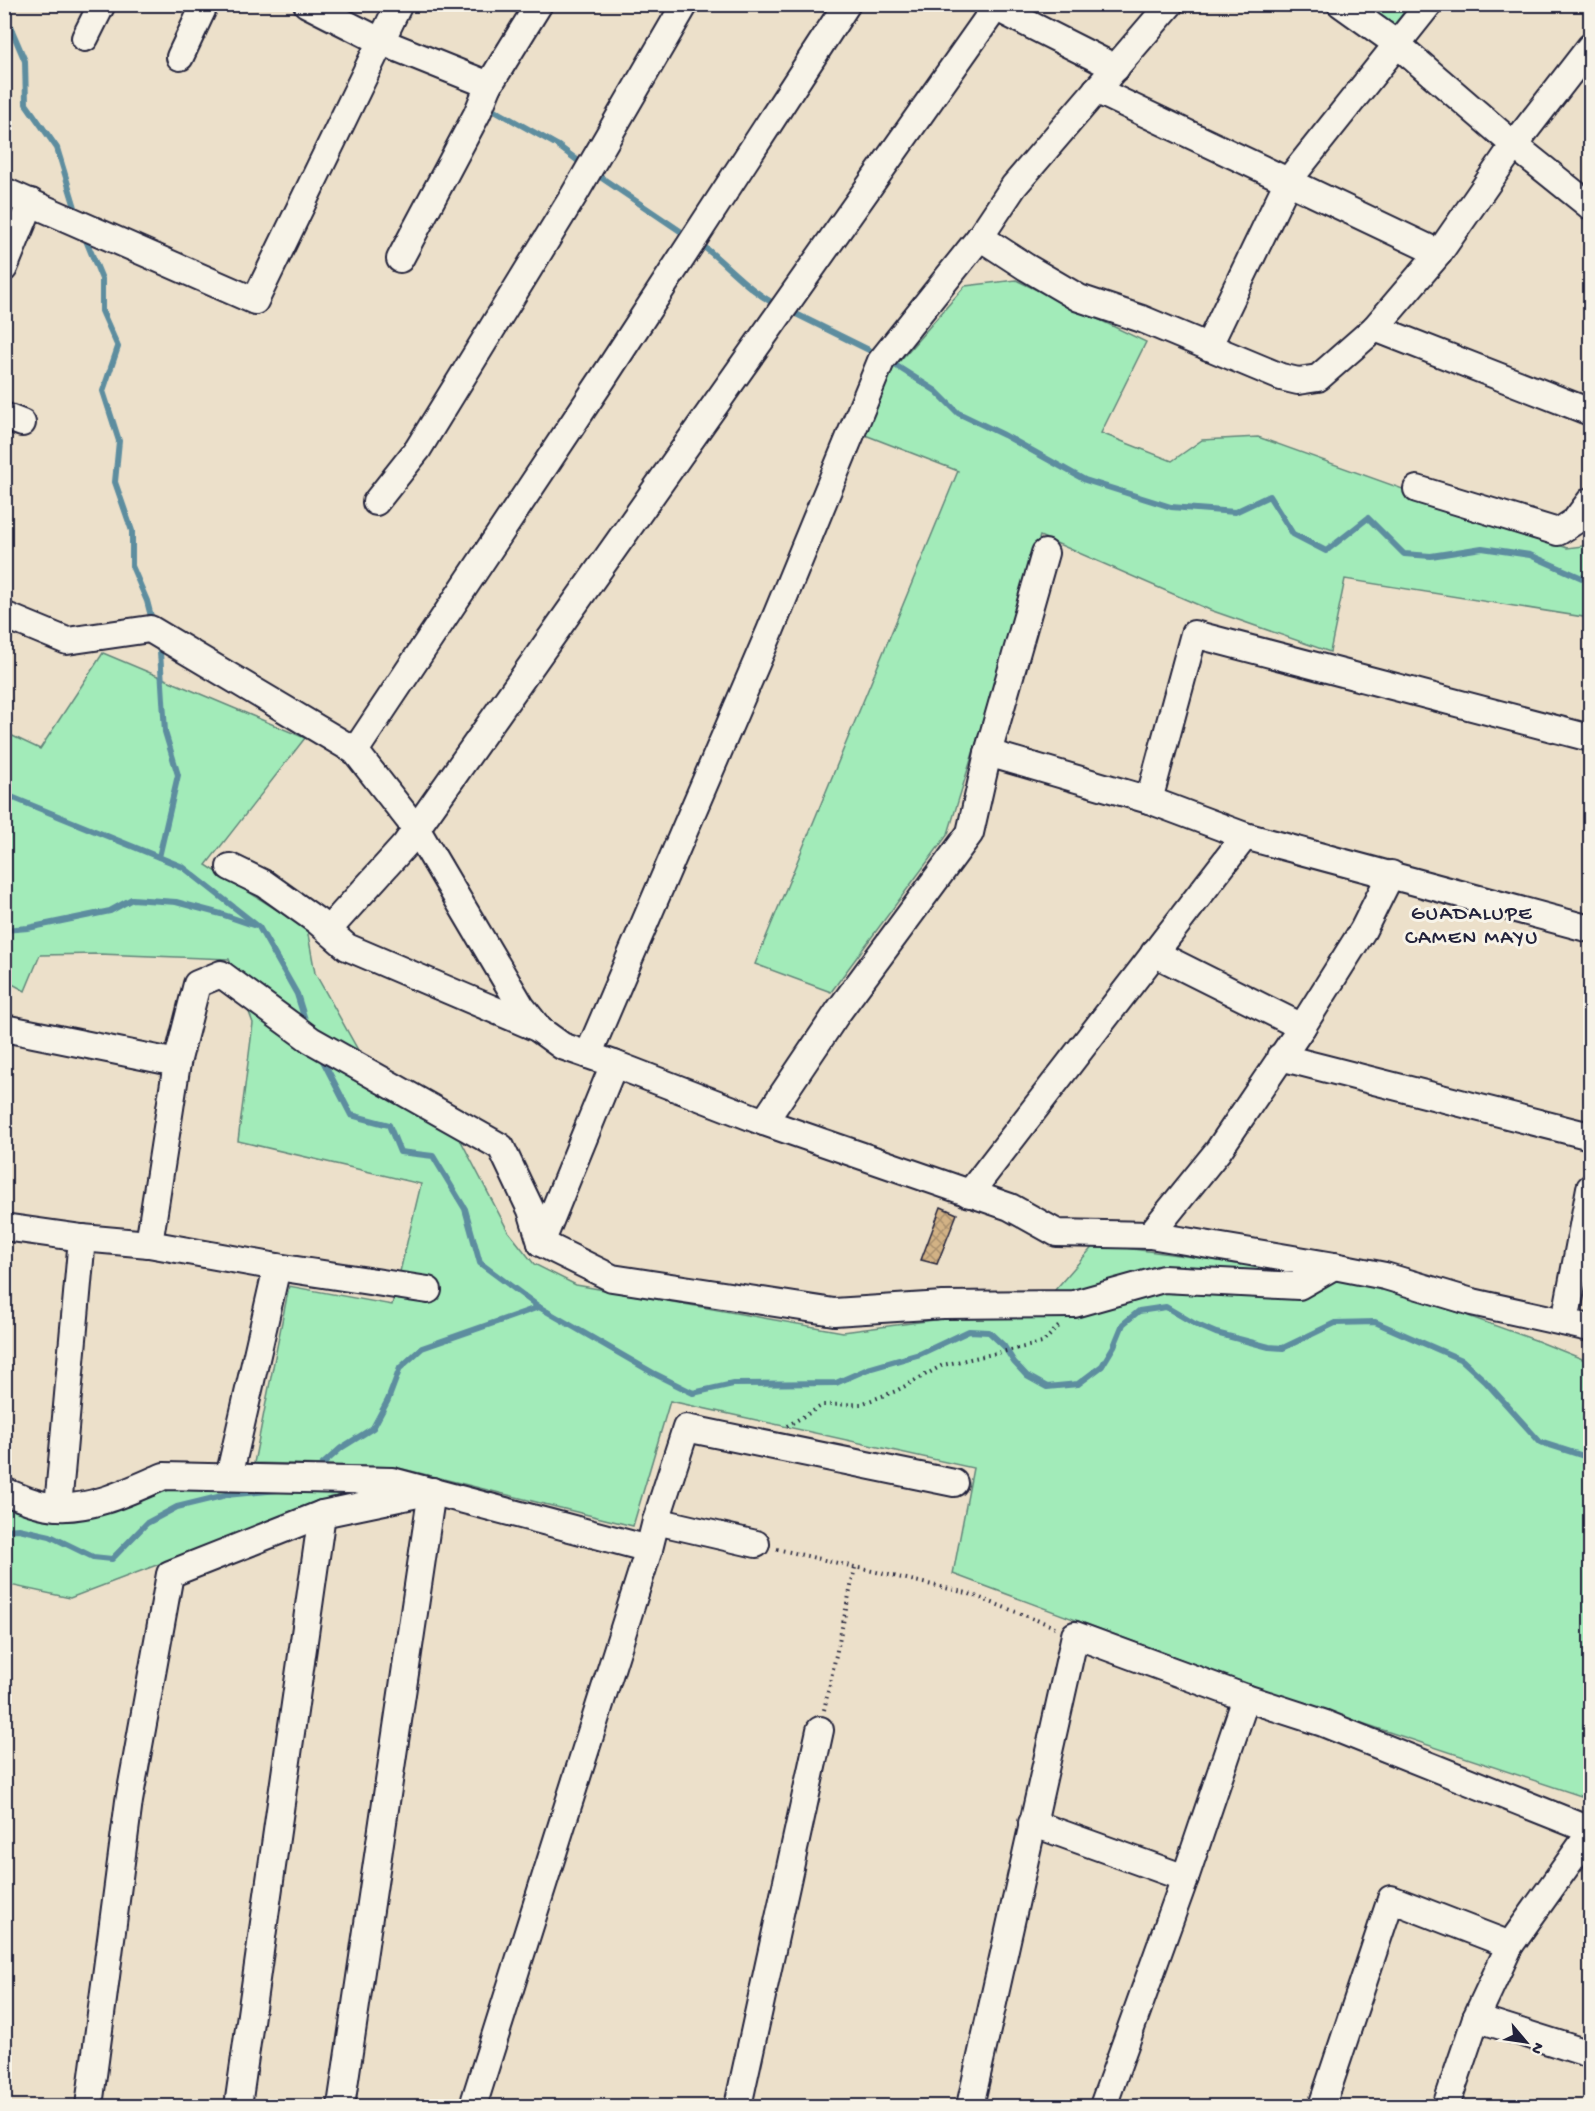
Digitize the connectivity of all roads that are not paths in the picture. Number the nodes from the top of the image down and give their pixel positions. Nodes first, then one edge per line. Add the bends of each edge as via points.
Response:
1 (102, 4) edge
2 (206, 4) edge
3 (307, 4) edge
4 (399, 4) edge
5 (539, 4) edge
6 (685, 4) edge
7 (846, 4) edge
8 (1170, 4) edge
9 (1341, 4) edge
10 (1429, 4) edge
11 (992, 6) edge
12 (85, 38) dead end
13 (382, 42) junction
14 (1397, 44) junction
15 (1590, 47) edge
16 (180, 57) dead end
17 (1116, 68) junction
18 (489, 85) junction
19 (1096, 90) junction
20 (1514, 145) junction
21 (1288, 181) junction
22 (4, 191) edge
23 (31, 202) junction
24 (1590, 206) edge
25 (980, 237) junction
26 (1439, 253) junction
27 (400, 259) dead end
28 (4, 268) edge
29 (1375, 328) junction
30 (1208, 347) junction
31 (1590, 412) edge
32 (1417, 489) dead end
33 (1590, 501) edge
34 (376, 502) dead end
35 (1583, 524) edge
36 (1046, 553) dead end
37 (4, 615) edge
38 (1590, 738) edge
39 (355, 751) junction
40 (988, 753) junction
41 (1149, 800) junction
42 (416, 829) junction
43 (1245, 836) junction
44 (230, 867) dead end
45 (1391, 874) junction
46 (1590, 929) edge
47 (328, 930) junction
48 (1154, 953) junction
49 (1302, 1027) junction
50 (4, 1028) edge
51 (540, 1030) junction
52 (588, 1055) junction
53 (1280, 1057) junction
54 (177, 1063) junction
55 (614, 1064) junction
56 (764, 1122) junction
57 (1590, 1136) edge
58 (1590, 1188) edge
59 (969, 1194) junction
60 (4, 1227) edge
61 (1150, 1235) junction
62 (82, 1238) junction
63 (541, 1243) junction
64 (148, 1245) junction
65 (1334, 1266) junction
66 (277, 1268) junction
67 (428, 1290) dead end
68 (1565, 1322) junction
69 (1590, 1328) edge
70 (229, 1477) junction
71 (954, 1483) dead end
72 (4, 1491) edge
73 (432, 1491) junction
74 (58, 1507) junction
75 (322, 1514) junction
76 (656, 1521) junction
77 (756, 1544) road end
78 (649, 1549) junction
79 (1246, 1698) junction
80 (820, 1730) road end
81 (1032, 1823) junction
82 (1590, 1832) edge
83 (1185, 1878) junction
84 (1510, 1946) junction
85 (1476, 2018) junction
86 (1590, 2054) edge
87 (89, 2106) edge
88 (238, 2106) edge
89 (341, 2106) edge
90 (473, 2106) edge
91 (738, 2106) edge
92 (970, 2106) edge
93 (1103, 2106) edge
94 (1322, 2106) edge
95 (1446, 2106) edge

1 - 12 street
2 - 16 street
3 - 13 street
4 - 13 street
5 - 18 street
6 - 34 street via 574,195 424,439
7 - 39 street
8 - 17 street
9 - 14 street
10 - 14 street
11 - 17 street
11 - 42 street
13 - 18 street
13 - 23 street via 255,302
14 - 20 street
14 - 21 street
15 - 20 street
17 - 19 street
18 - 27 street
19 - 21 street
19 - 25 street via 1014,186
20 - 24 street
20 - 26 street
21 - 26 street
21 - 30 street
22 - 23 street
23 - 28 street
25 - 30 street via 1079,298
25 - 52 street via 881,361 771,632
26 - 29 street
29 - 30 street via 1318,378 1299,381
29 - 31 street
32 - 35 street via 1558,532
33 - 35 street
36 - 40 street
37 - 39 street via 67,641 150,630
38 - 41 street via 1194,634
39 - 42 street
40 - 41 street
40 - 56 street via 970,833 838,1012
41 - 43 street
42 - 47 street
42 - 51 street via 520,1006
43 - 45 street
43 - 48 street
44 - 47 street via 265,884
45 - 46 street
45 - 49 street via 1363,930
47 - 51 street via 347,947
48 - 49 street
48 - 59 street
49 - 53 street
50 - 54 street
51 - 52 street via 562,1046
52 - 55 street
53 - 57 street
53 - 61 street via 1218,1151
54 - 63 street via 197,984 221,974 311,1040 501,1147 531,1210
54 - 64 street
55 - 56 street
55 - 63 street
56 - 59 street
58 - 68 street
59 - 61 street via 1010,1207 1057,1233
60 - 62 street
61 - 65 street
62 - 64 street
62 - 74 street
63 - 65 street via 612,1278 834,1312 943,1305 1074,1304 1163,1279 1299,1286
64 - 66 street
65 - 68 street
66 - 67 street
66 - 70 street
68 - 69 street
70 - 73 street via 392,1481
70 - 74 street via 164,1476 88,1504
71 - 76 street via 686,1428
72 - 74 street
73 - 75 street
73 - 78 street
73 - 89 street
75 - 87 street via 170,1574 129,1801
75 - 88 street
76 - 77 street
76 - 78 street
78 - 90 street
79 - 81 street via 1075,1635
79 - 82 street via 1323,1723
79 - 83 street
80 - 91 street
81 - 83 street
81 - 92 street
82 - 84 street
83 - 93 street
84 - 85 street
84 - 94 street via 1391,1899
85 - 86 street
85 - 95 street

